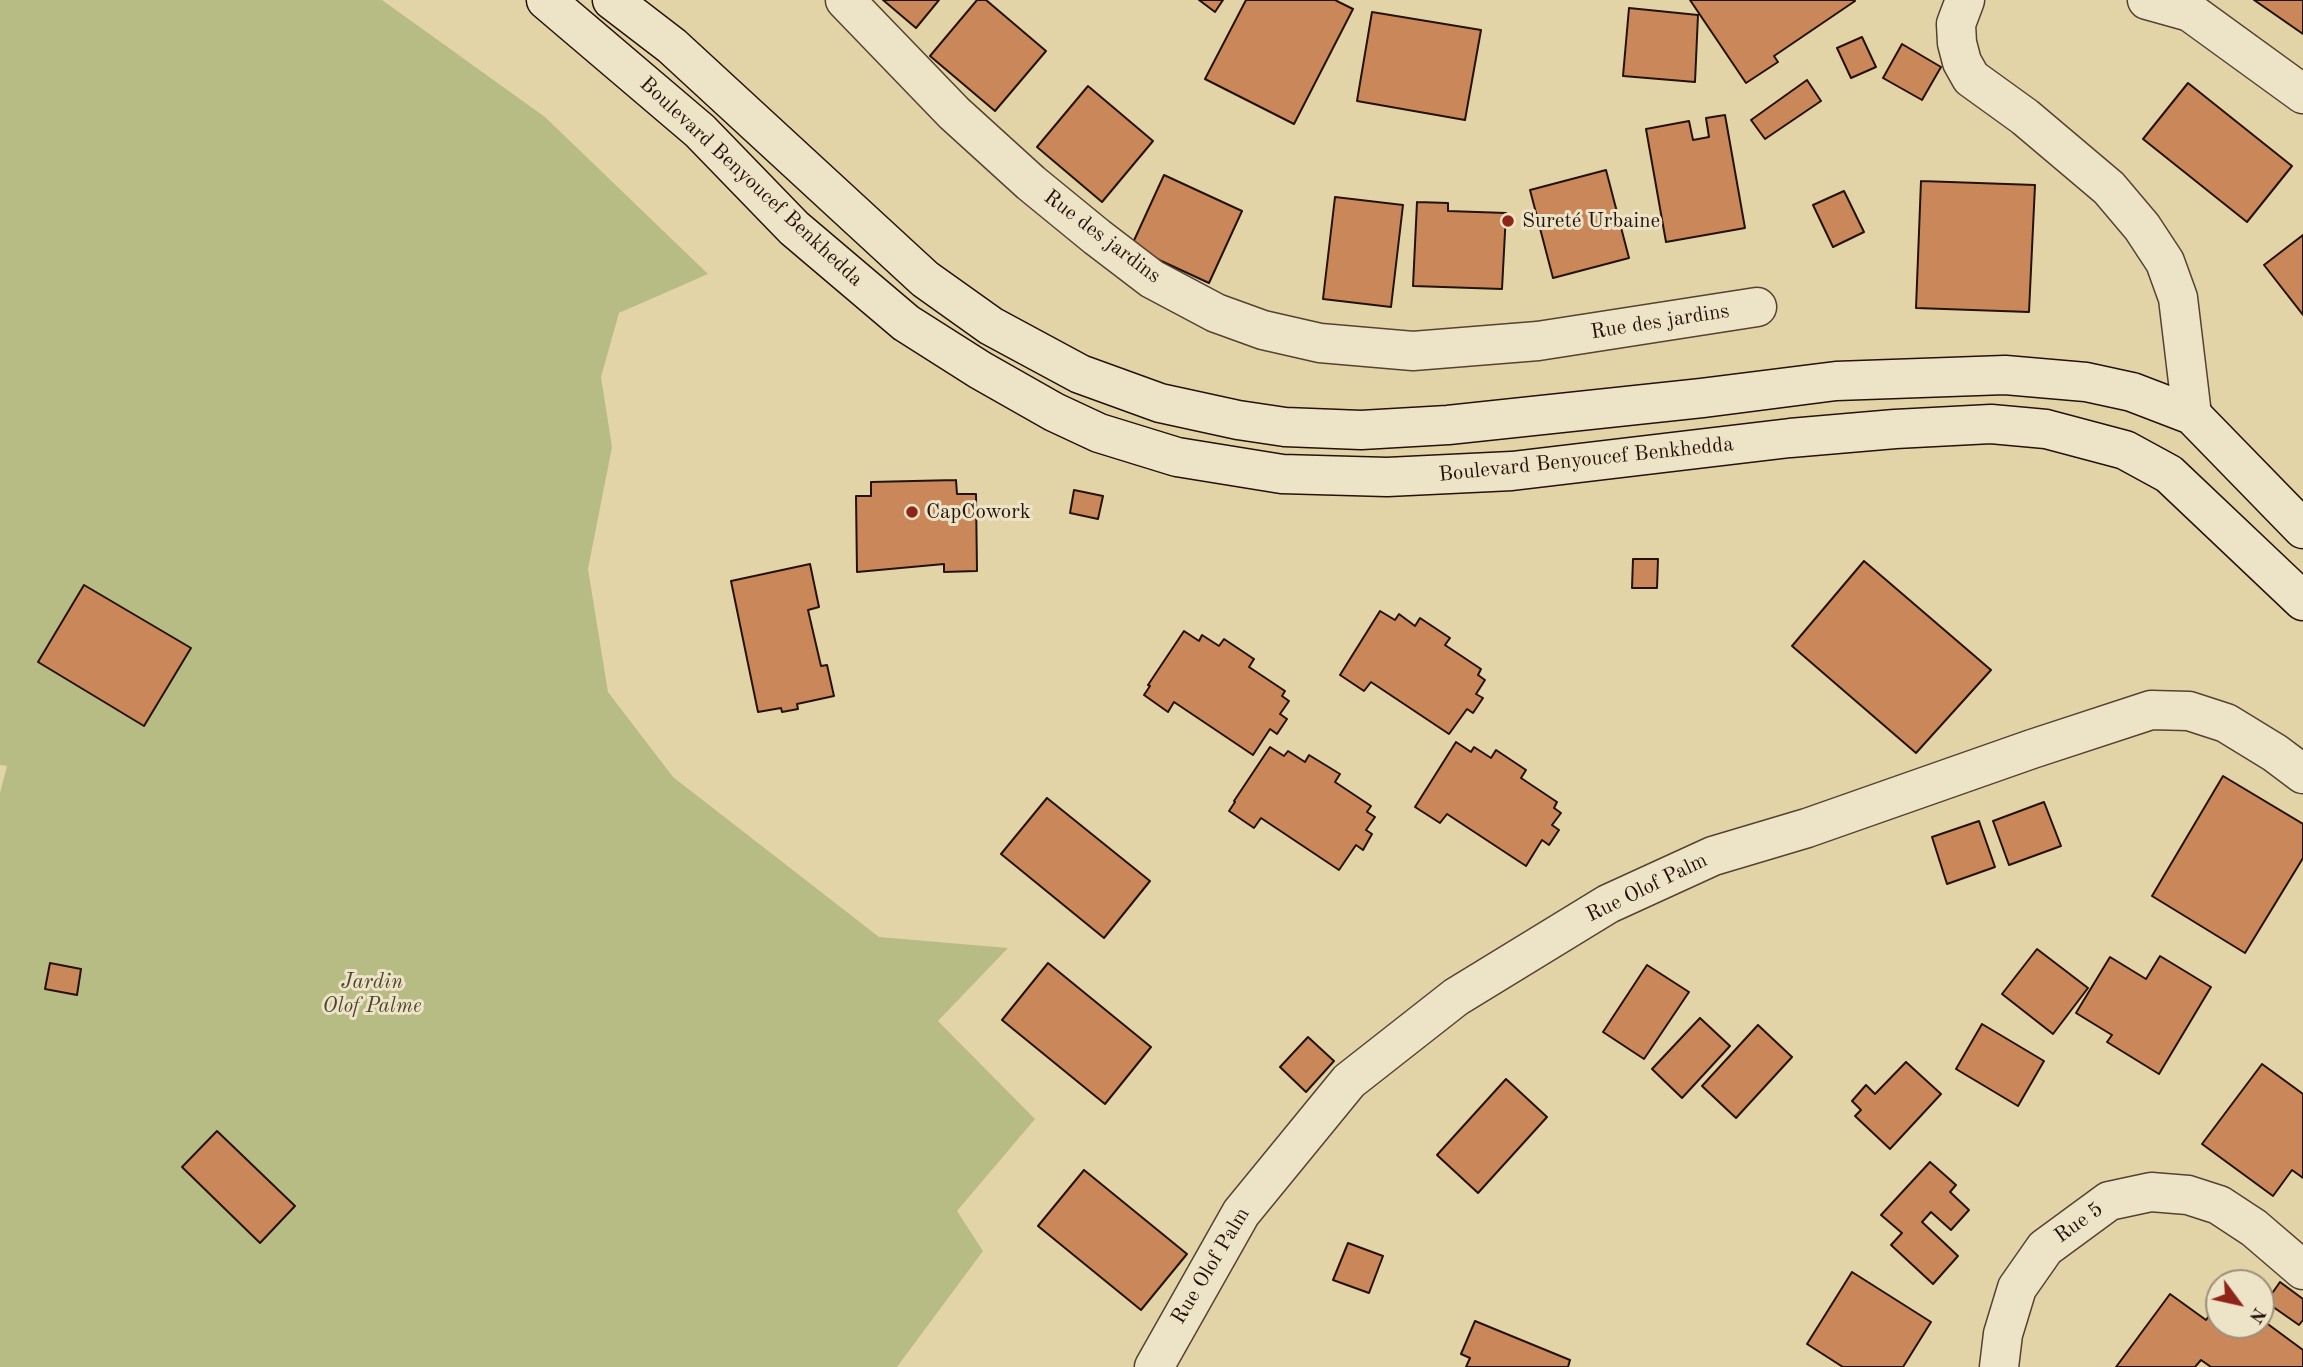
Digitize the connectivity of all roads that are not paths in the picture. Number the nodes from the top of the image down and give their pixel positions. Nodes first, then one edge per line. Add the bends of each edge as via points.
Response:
1 (546, 0) edge
2 (612, 0) edge
3 (845, 0) edge
4 (1965, 0) edge
5 (2147, 0) edge
6 (2303, 94) edge
7 (1757, 307) dead end
8 (2192, 415) junction
9 (2303, 529) edge
10 (2303, 601) edge
11 (2303, 774) edge
12 (2303, 1270) edge
13 (1154, 1367) edge
14 (1999, 1367) edge

1 - 10 main road, Boulevard Benyoucef Benkhedda via 700,131 794,228 906,323 979,370 1099,432 1177,457 1282,474 1387,477 1513,471 1895,429 1991,424 2046,429 2125,450 2169,474
2 - 8 main road via 672,46 925,279 991,326 1080,374 1160,402 1285,427 1361,430 1488,421 1836,381 2005,375 2097,384
3 - 7 main road, Rue des jardins via 954,113 1097,237 1152,279 1216,313 1263,330 1320,343 1413,351 1538,341
4 - 8 main road via 1956,24 1957,43 1971,78 2109,188 2165,262 2178,298
5 - 6 main road via 2189,12
8 - 9 main road
11 - 13 main road, Rue Olof Palm via 2226,723 2189,710 2151,710 1713,856 1608,904 1456,997 1349,1081 1241,1213
12 - 14 main road, Rue 5 via 2219,1205 2188,1195 2151,1192 2109,1201 2045,1248 2017,1288

